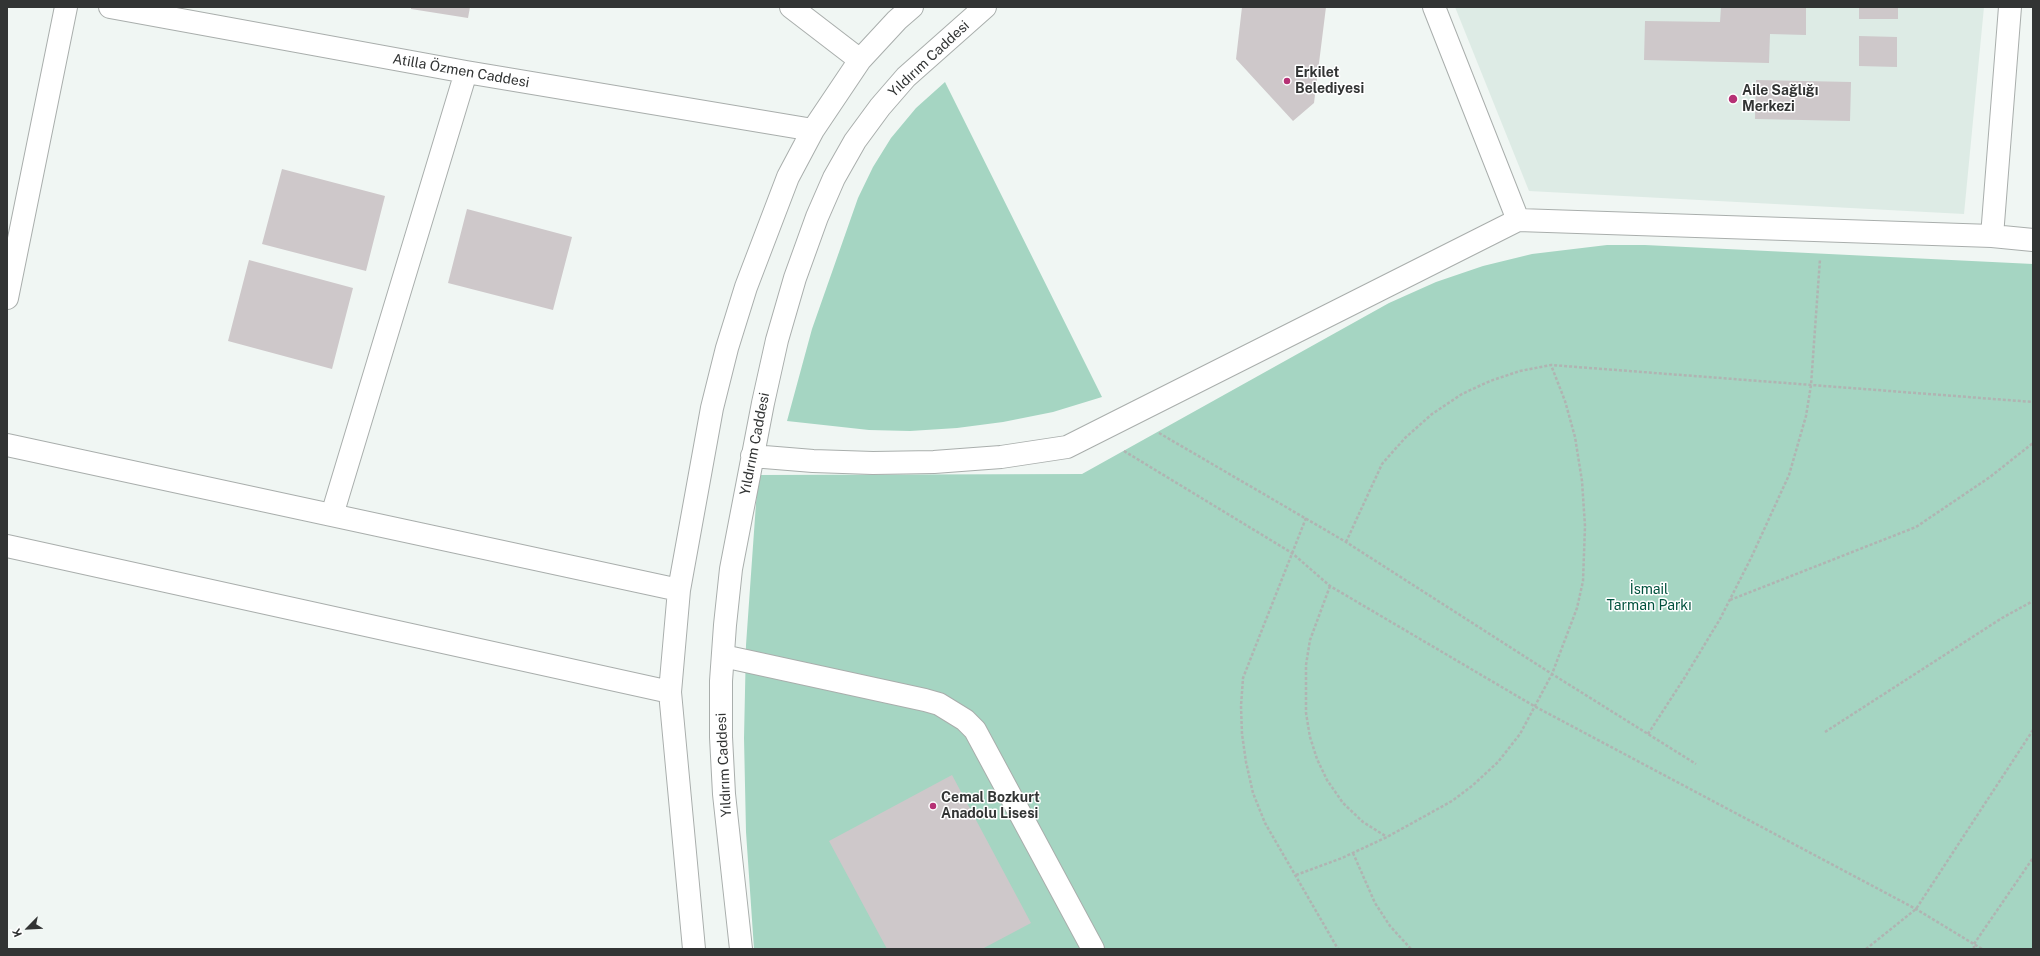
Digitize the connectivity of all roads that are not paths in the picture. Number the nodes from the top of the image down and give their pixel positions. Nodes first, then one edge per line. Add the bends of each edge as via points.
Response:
1 (66, 7) edge
2 (110, 7) edge
3 (791, 7) edge
4 (912, 7) edge
5 (985, 7) edge
6 (1434, 7) edge
7 (2010, 7) edge
8 (860, 60) junction
9 (466, 72) junction
10 (813, 130) junction
11 (1518, 220) junction
12 (1992, 236) junction
13 (2033, 240) edge
14 (7, 298) edge
15 (7, 445) edge
16 (752, 456) junction
17 (332, 515) junction
18 (7, 546) edge
19 (679, 590) junction
20 (723, 656) junction
21 (670, 692) junction
22 (694, 949) edge
23 (741, 949) edge
24 (1093, 949) edge

1 - 14 street
2 - 9 street, Atilla Özmen Caddesi
3 - 8 street
4 - 8 street
5 - 16 street, Yıldırım Caddesi via 906,78 880,107 855,141 834,178 798,271 783,319
6 - 11 street
7 - 12 street
8 - 10 street
9 - 10 street, Atilla Özmen Caddesi
9 - 17 street
10 - 19 street via 788,177 768,226 727,348 712,408
11 - 12 street
11 - 16 street via 1066,447 1001,457 873,464
12 - 13 street
15 - 17 street
16 - 20 street, Yıldırım Caddesi via 731,569
17 - 19 street
18 - 21 street
19 - 21 street
20 - 23 street, Yıldırım Caddesi via 721,737 724,794
20 - 24 street via 925,700 939,704 965,720 975,730
21 - 22 street

